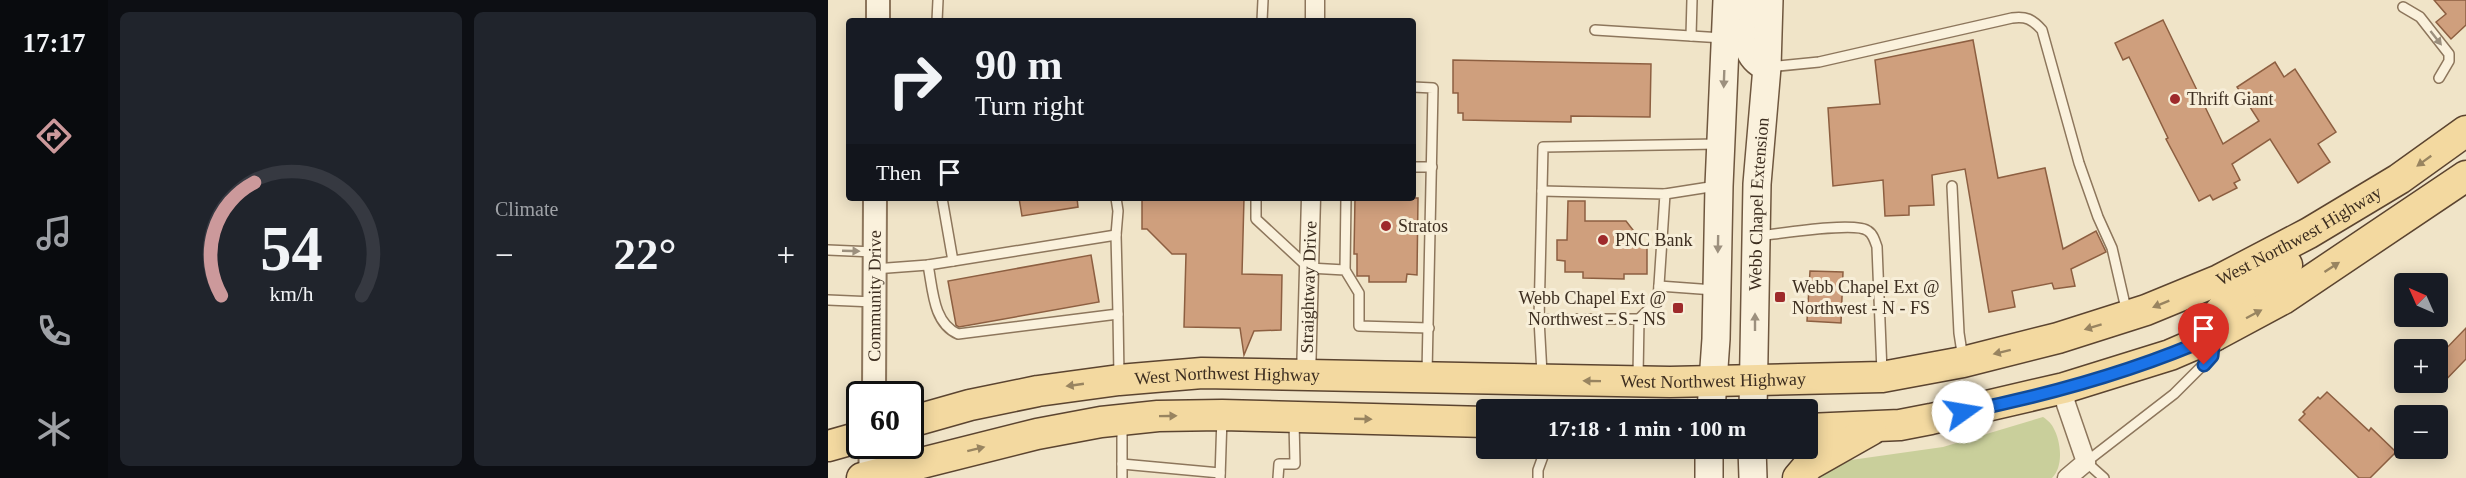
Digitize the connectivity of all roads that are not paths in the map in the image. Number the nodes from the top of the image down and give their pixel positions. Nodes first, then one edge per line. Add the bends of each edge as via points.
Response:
1 (878, 0) edge
2 (938, 0) edge
3 (1263, 0) edge
4 (1315, 0) edge
5 (1692, 0) edge
6 (1727, 0) edge
7 (1747, 0) edge
8 (1769, 0) edge
9 (2403, 7) dead end
10 (878, 18) edge
11 (937, 18) edge
12 (1262, 18) edge
13 (1315, 18) edge
14 (1595, 30) dead end
15 (1690, 36) junction
16 (1725, 38) junction
17 (1767, 67) junction
18 (2439, 78) dead end
19 (1416, 87) edge
20 (2466, 130) edge
21 (1721, 144) junction
22 (1416, 167) edge
23 (1432, 167) junction
24 (2466, 176) edge
25 (1719, 186) junction
26 (1952, 186) dead end
27 (1542, 191) junction
28 (1665, 194) junction
29 (874, 201) edge
30 (943, 201) edge
31 (1116, 201) edge
32 (1256, 201) edge
33 (1311, 201) edge
34 (1346, 201) edge
35 (2309, 233) junction
36 (1116, 235) junction
37 (1755, 236) junction
38 (828, 250) edge
39 (874, 261) junction
40 (953, 261) junction
41 (928, 266) junction
42 (1309, 268) junction
43 (1345, 270) junction
44 (1659, 286) junction
45 (1717, 290) junction
46 (828, 300) edge
47 (874, 302) junction
48 (1118, 314) junction
49 (2128, 316) junction
50 (1539, 319) junction
51 (1639, 320) junction
52 (1429, 328) junction
53 (2214, 336) junction
54 (1963, 362) junction
55 (1306, 377) junction
56 (1882, 377) junction
57 (1426, 378) junction
58 (1119, 380) junction
59 (1542, 380) junction
60 (1754, 380) junction
61 (874, 381) edge
62 (1637, 382) junction
63 (2064, 388) junction
64 (1712, 395) edge
65 (1753, 399) edge
66 (1222, 415) junction
67 (1294, 417) junction
68 (924, 418) edge
69 (1122, 420) junction
70 (1476, 422) edge
71 (1879, 426) junction
72 (1818, 429) edge
73 (846, 441) edge
74 (828, 446) edge
75 (869, 459) edge
76 (1542, 459) edge
77 (1709, 459) edge
78 (1752, 459) edge
79 (2086, 462) junction
80 (1122, 464) junction
81 (1205, 475) edge
82 (1220, 475) edge
83 (867, 477) edge
84 (1122, 478) edge
85 (1278, 478) edge
86 (1538, 478) edge
87 (1709, 478) edge
88 (1753, 478) edge
89 (1798, 478) edge
90 (2067, 478) edge
91 (2104, 478) edge

1 - 10 street
2 - 11 lane
3 - 12 lane
4 - 13 street
5 - 15 lane
6 - 16 main road, Webb Chapel Extension
7 - 17 main road via 1748,48 1759,64
8 - 17 main road, Webb Chapel Extension
9 -> 18 lane via 2420,17 2449,54
14 - 15 lane
15 - 16 lane
16 -> 21 main road, Webb Chapel Extension
17 - 37 main road, Webb Chapel Extension
17 - 49 lane via 1819,62 2012,18 2025,16 2034,21 2042,30 2079,163 2112,248
19 - 23 lane via 1433,88
20 -> 35 main road, West Northwest Highway via 2399,179
21 - 25 main road, Webb Chapel Extension
21 - 27 lane via 1543,147
22 - 23 lane
23 - 52 lane
53 -> 24 main road, West Northwest Highway via 2283,299
25 - 28 lane
25 -> 45 main road, Webb Chapel Extension
26 - 54 lane
27 - 28 lane
27 - 50 lane
28 - 44 lane
29 - 39 street, Community Drive
30 - 40 lane
31 - 36 lane
32 - 42 lane via 1256,219
33 - 42 street, Straightway Drive
34 - 43 lane
35 -> 49 main road, West Northwest Highway via 2219,280
35 - 53 main road via 2288,264 2229,301 2218,314
36 - 40 lane
36 - 48 lane
37 - 56 lane via 1846,227 1862,227 1870,232 1877,247
60 -> 37 main road, Webb Chapel Extension
38 -> 39 lane
39 - 41 lane
39 - 47 street, Community Drive
40 - 41 lane
41 - 48 lane via 940,319 947,329 958,334
42 - 43 lane
42 - 55 street, Straightway Drive
43 - 52 lane via 1359,293 1359,326
44 - 45 lane
44 - 51 lane via 1658,300
45 - 64 main road, Webb Chapel Extension
46 - 47 lane
47 - 61 street, Community Drive
48 - 58 lane
49 -> 54 main road, West Northwest Highway
50 - 51 lane
50 - 59 lane
51 - 62 lane
52 - 57 lane
53 - 63 main road, West Northwest Highway via 2170,355
53 - 79 lane via 2212,356 2204,365 2174,394
54 - 56 main road, West Northwest Highway
55 - 57 main road, West Northwest Highway
55 - 58 main road, West Northwest Highway via 1202,373
56 - 60 main road, West Northwest Highway
57 - 59 main road, West Northwest Highway
57 - 67 main road via 1400,396 1310,399 1297,409
58 -> 68 main road, West Northwest Highway via 1027,393
62 -> 59 main road, West Northwest Highway
60 - 64 main road, West Northwest Highway
60 - 65 main road, Webb Chapel Extension
62 - 64 main road, West Northwest Highway
63 - 71 main road, West Northwest Highway via 1931,419
63 - 79 street
66 - 67 main road, West Northwest Highway
69 -> 66 main road, West Northwest Highway
66 - 82 lane
67 -> 70 main road, West Northwest Highway
67 - 85 lane via 1294,464 1279,464
69 - 80 lane
83 -> 69 main road, West Northwest Highway via 1037,434
71 - 72 main road, West Northwest Highway
71 - 89 main road via 1809,465
73 - 74 main road
75 - 83 street
76 - 86 lane
77 - 87 main road
78 - 88 main road
79 - 90 street
79 - 91 lane
80 - 81 lane
80 - 84 lane
81 - 82 lane

